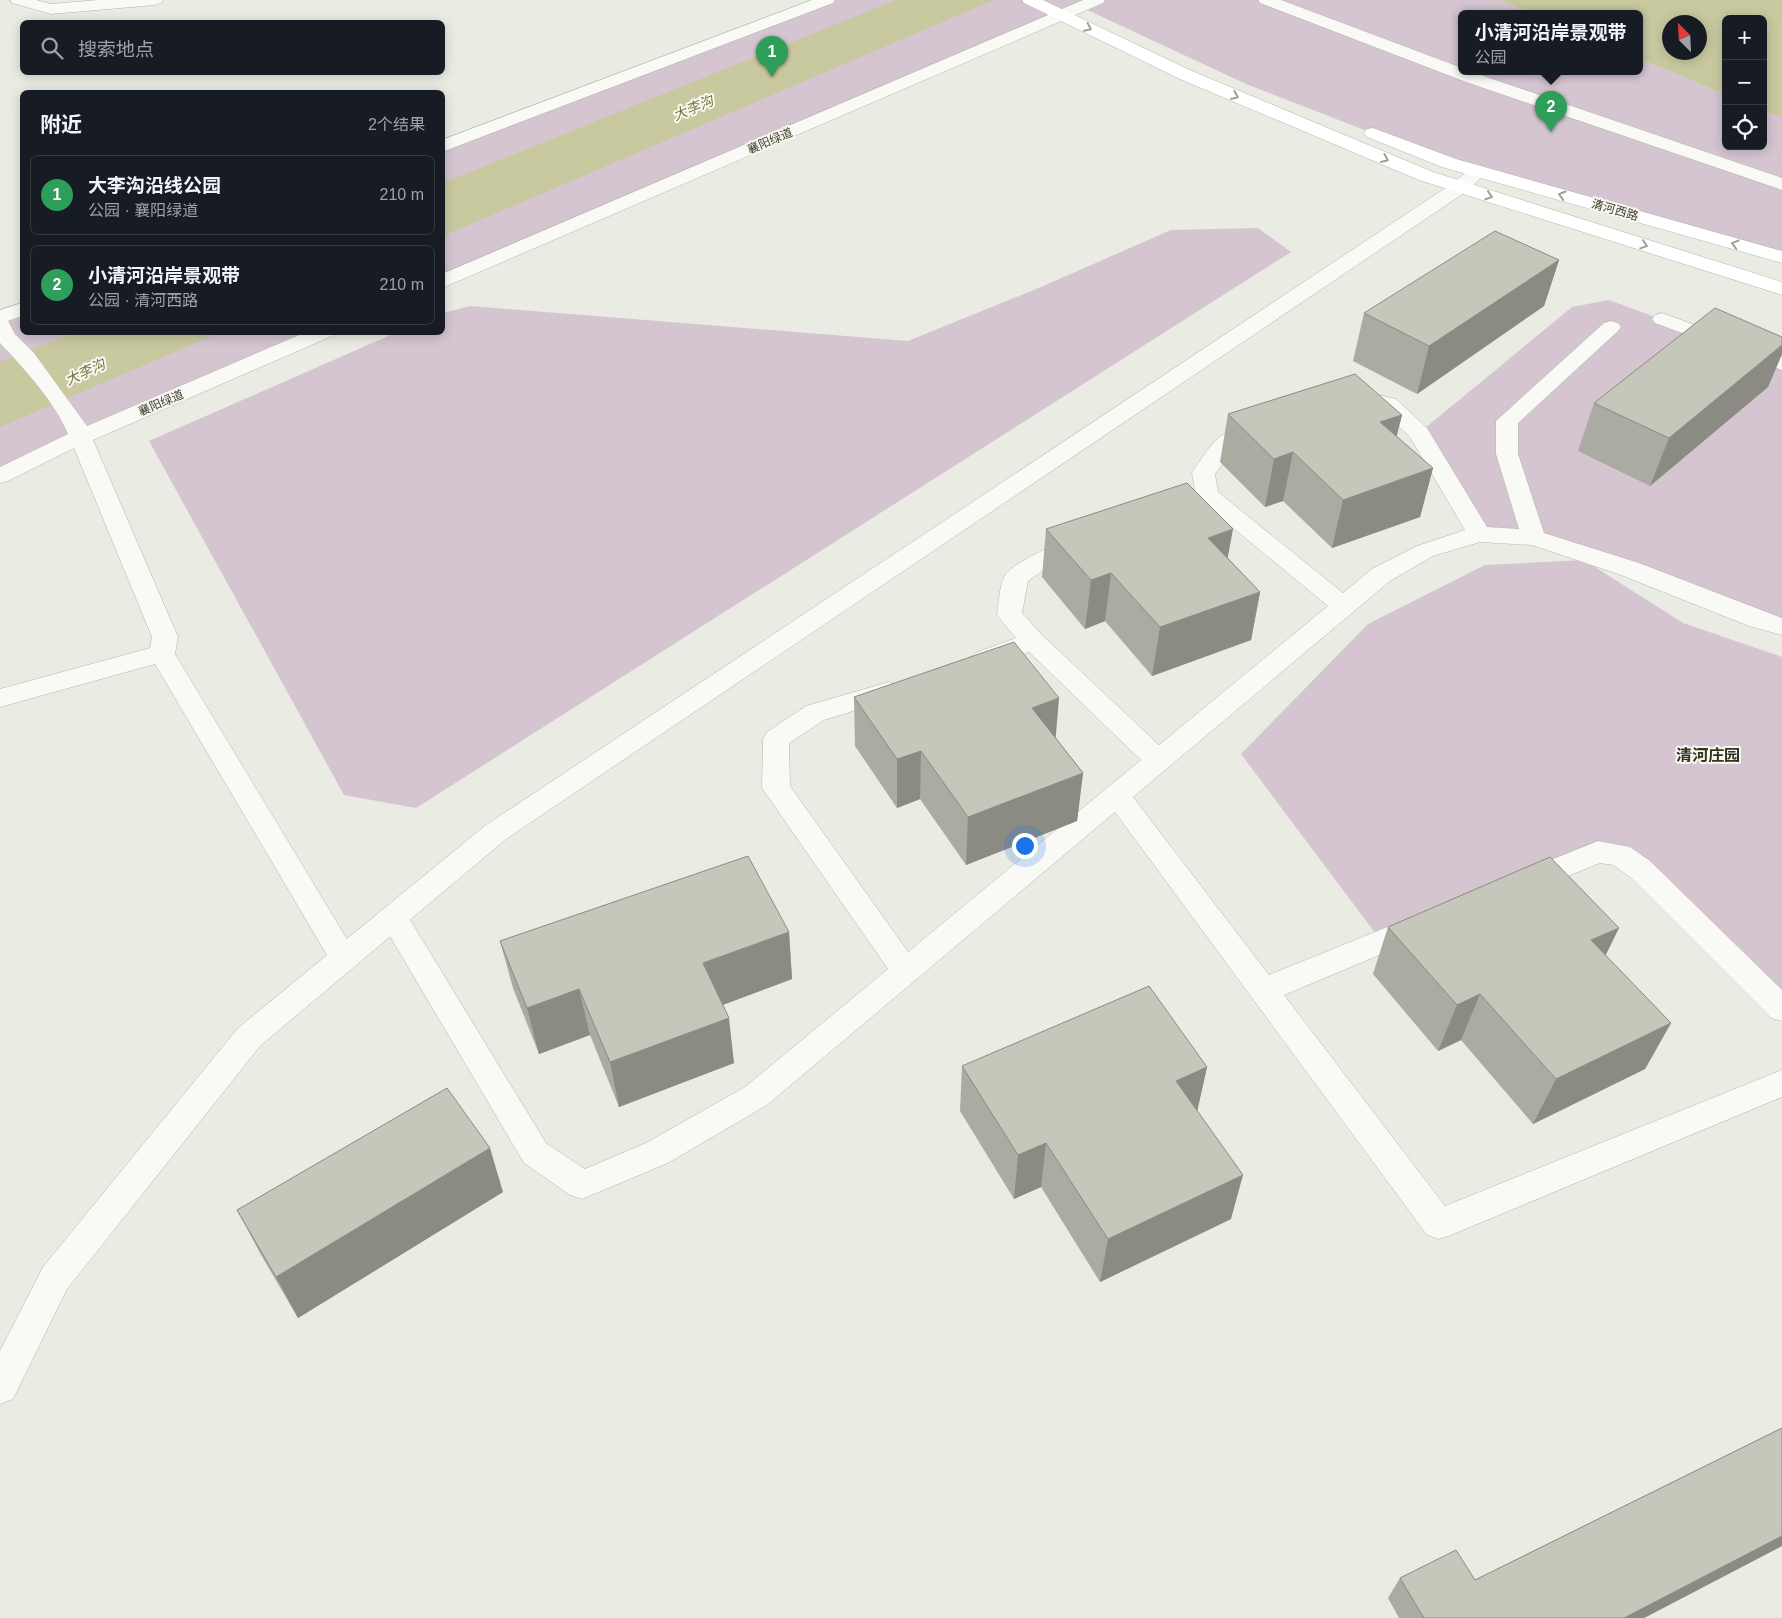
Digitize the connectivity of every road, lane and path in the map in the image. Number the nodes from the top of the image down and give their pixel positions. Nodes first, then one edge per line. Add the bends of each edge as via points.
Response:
1 (18, 0) edge
2 (155, 0) edge
3 (827, 0) edge
4 (1266, 0) edge
5 (1037, 4) edge
6 (1077, 6) edge
7 (1150, 39) dead end
8 (1211, 68) dead end
9 (1458, 73) edge
10 (1464, 75) edge
11 (1301, 105) dead end
12 (1357, 127) dead end
13 (445, 147) edge
14 (1469, 179) junction
15 (1782, 184) edge
16 (1782, 257) edge
17 (445, 281) edge
18 (1782, 289) edge
19 (20, 310) edge
20 (0, 317) edge
21 (1662, 319) dead end
22 (0, 325) edge
23 (1611, 327) dead end
24 (316, 335) edge
25 (1782, 364) edge
26 (1353, 396) edge
27 (1273, 421) edge
28 (77, 429) junction
29 (0, 476) edge
30 (1206, 495) junction
31 (1142, 520) edge
32 (1479, 534) junction
33 (1534, 538) junction
34 (1095, 539) edge
35 (1343, 606) junction
36 (1782, 627) edge
37 (1033, 641) junction
38 (162, 654) junction
39 (959, 667) edge
40 (913, 684) edge
41 (0, 698) edge
42 (1158, 760) junction
43 (1116, 794) junction
44 (1499, 893) edge
45 (1445, 916) edge
46 (394, 918) junction
47 (344, 959) junction
48 (905, 970) junction
49 (1264, 990) junction
50 (1782, 1009) edge
51 (1782, 1083) edge
52 (0, 1388) edge

1 - 2 street via 50,9
3 - 13 street
4 - 9 street
5 - 6 main road
6 - 7 main road
6 -> 14 main road via 1186,75 1417,172
6 - 17 street, 襄阳绿道
8 - 11 main road
10 - 15 street
12 - 14 main road, 清河西路 via 1449,163
16 -> 14 main road, 清河西路
14 -> 18 main road
14 - 46 street via 496,832
19 - 20 street
21 - 25 street
22 - 28 street
23 - 33 street via 1506,421 1507,454
24 - 28 street, 襄阳绿道
26 - 32 street via 1388,404 1418,434
27 - 30 street via 1228,441 1203,473
28 - 29 street, 襄阳绿道
28 - 38 street via 165,637
30 - 31 street
30 - 35 street
32 - 33 street
32 - 35 street via 1424,551 1381,575
33 - 36 street via 1630,568
34 - 37 street via 1039,561 1016,577 1009,615
35 - 42 street
37 - 39 street
37 - 42 street
38 - 41 street
38 - 47 street
40 - 48 street via 815,713 776,739 776,788
42 - 43 street
43 - 48 street
43 - 49 street
44 - 50 street via 1598,852 1620,855 1640,869
45 - 49 street
46 - 47 street
46 - 48 street via 535,1153 582,1185 656,1153 756,1096
47 - 52 street via 249,1037 55,1278
49 - 51 street via 1440,1224

